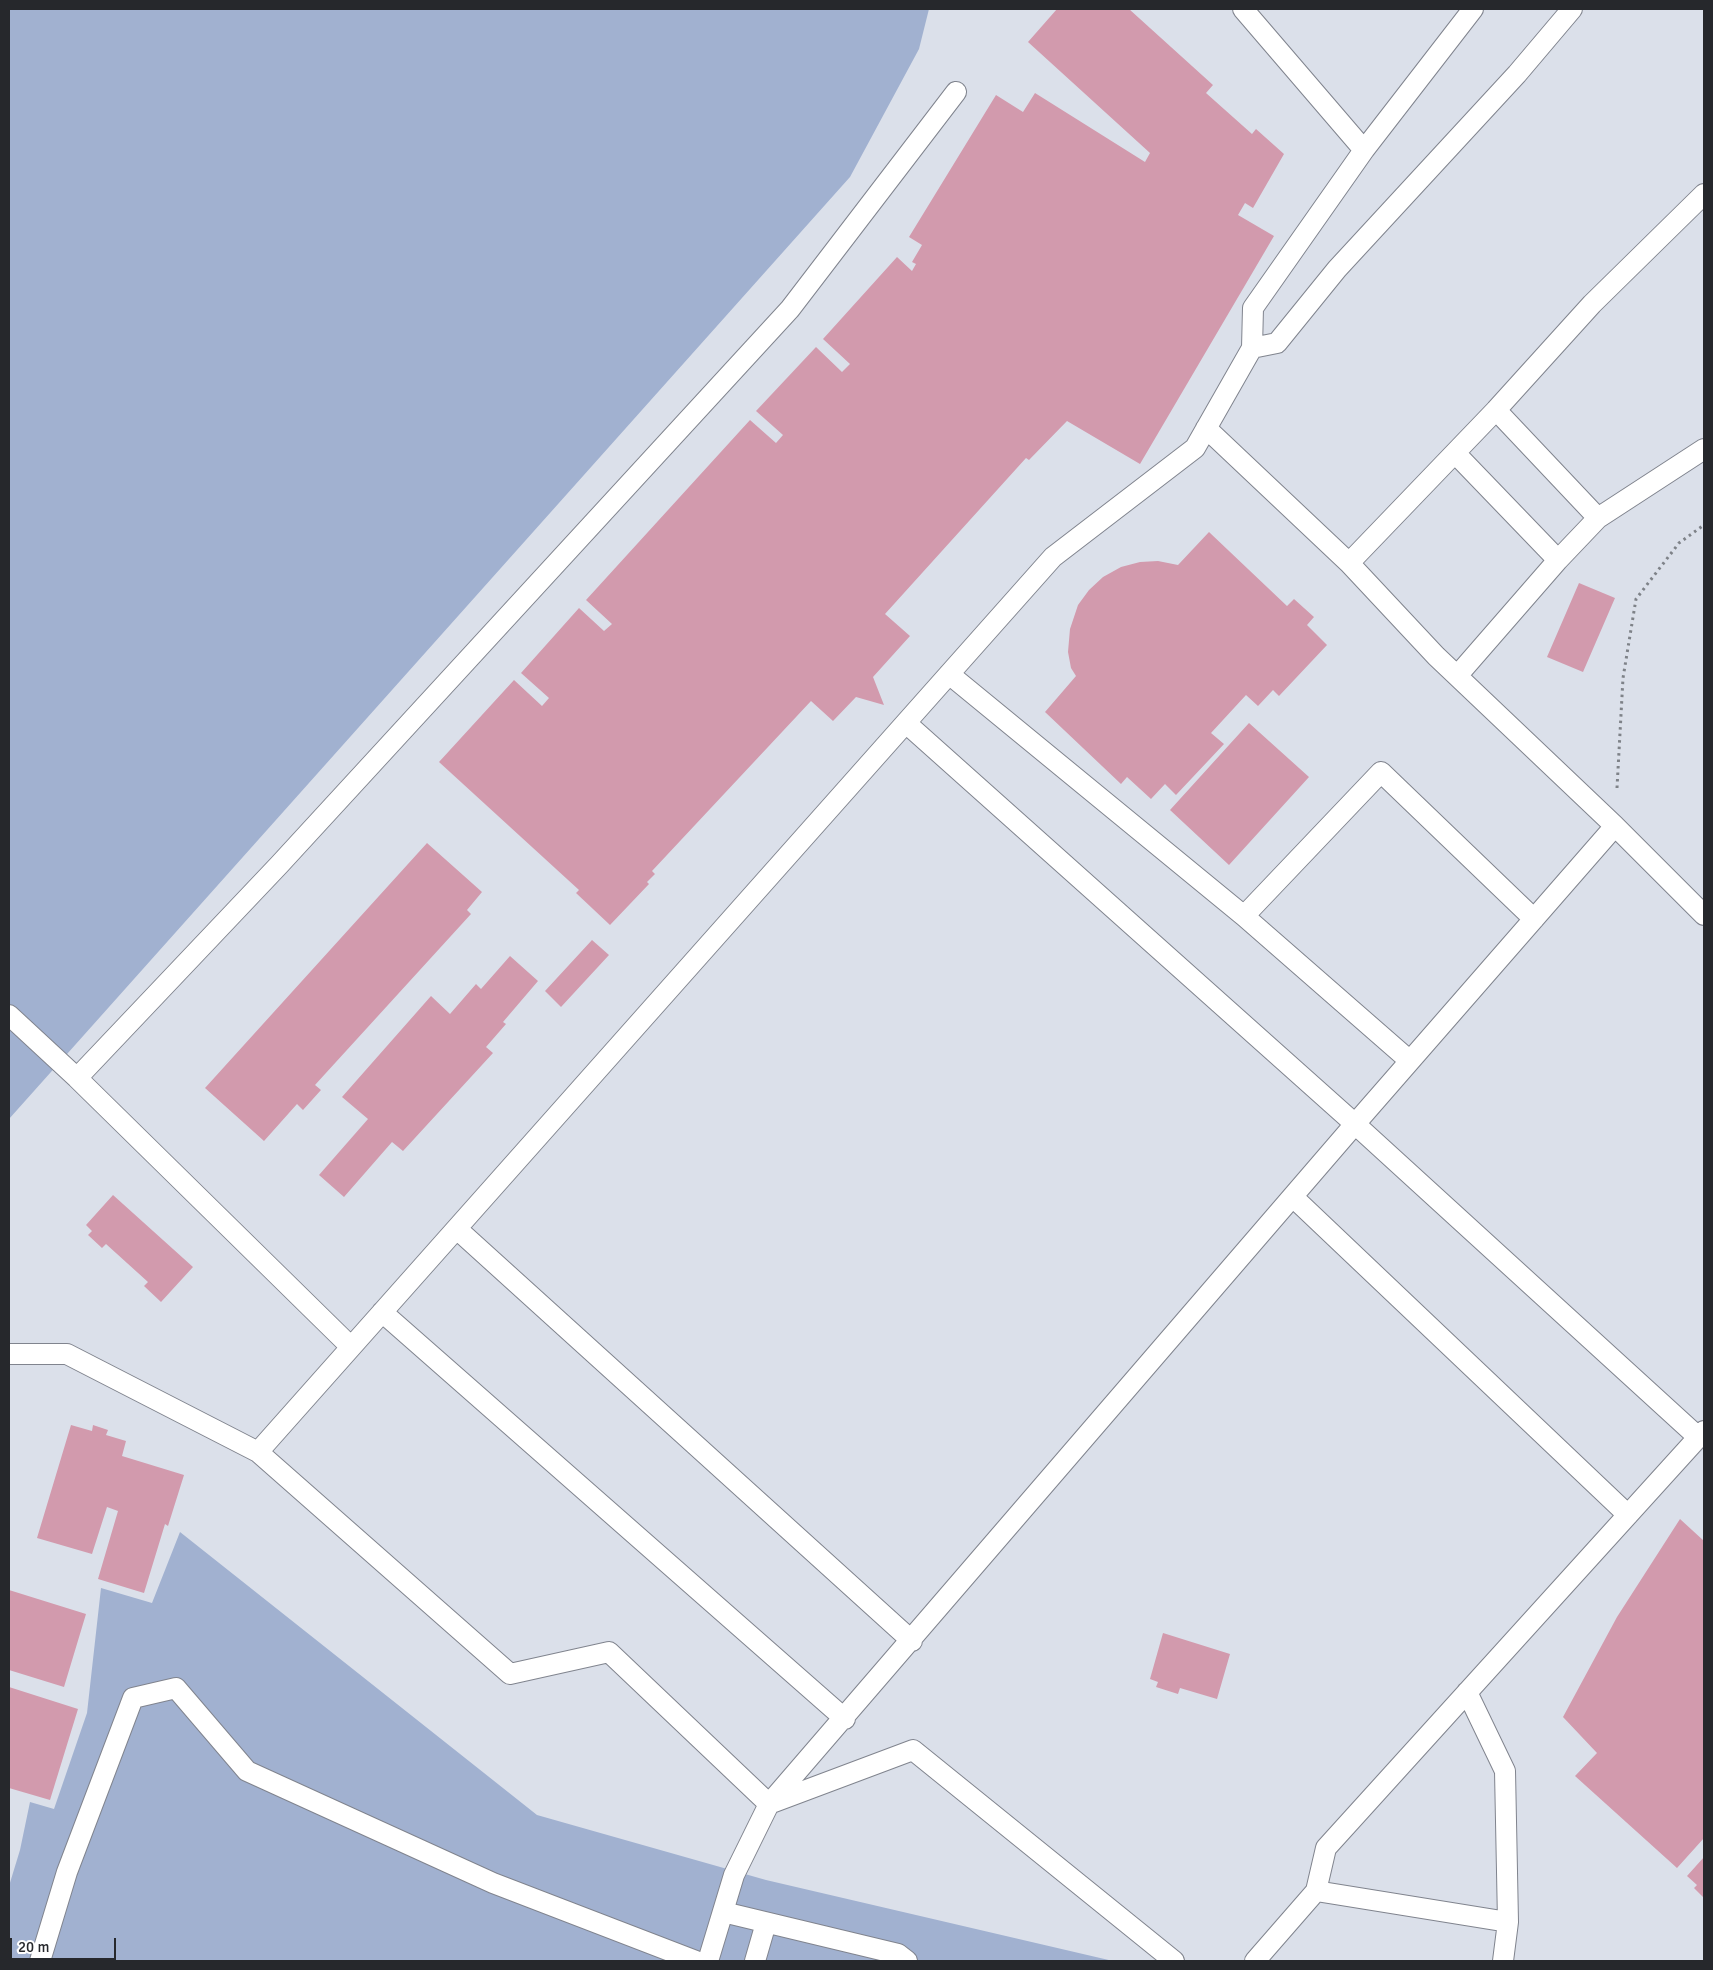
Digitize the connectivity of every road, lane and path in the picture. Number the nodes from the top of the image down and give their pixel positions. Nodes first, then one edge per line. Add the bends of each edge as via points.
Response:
1 (1243, 9) edge
2 (1473, 9) edge
3 (1572, 9) edge
4 (956, 92) dead end
5 (1364, 150) junction
6 (1704, 194) edge
7 (1252, 348) junction
8 (1496, 410) junction
9 (1206, 428) junction
10 (1704, 449) edge
11 (1455, 453) junction
12 (1598, 518) junction
13 (1704, 525) edge
14 (1558, 560) junction
15 (1349, 563) junction
16 (949, 674) junction
17 (1457, 676) junction
18 (906, 722) junction
19 (1615, 826) junction
20 (1704, 915) edge
21 (1244, 916) junction
22 (1534, 919) junction
23 (9, 1015) edge
24 (1410, 1061) junction
25 (78, 1078) junction
26 (1356, 1124) junction
27 (1293, 1197) junction
28 (457, 1229) junction
29 (382, 1312) junction
30 (351, 1347) junction
31 (9, 1354) edge
32 (1701, 1434) edge
33 (258, 1452) junction
34 (1628, 1514) junction
35 (912, 1641) junction
36 (1467, 1692) junction
37 (844, 1720) junction
38 (769, 1804) junction
39 (1316, 1891) junction
40 (723, 1912) junction
41 (1508, 1922) junction
42 (766, 1923) junction
43 (649, 1953) edge
44 (40, 1961) edge
45 (696, 1961) edge
46 (708, 1961) edge
47 (755, 1961) edge
48 (907, 1961) edge
49 (1174, 1961) edge
50 (1255, 1961) edge
51 (1503, 1961) edge

1 - 5 lane
2 - 5 lane
3 - 7 lane via 1337,269 1276,343
4 - 25 lane via 790,309 279,865
5 - 7 lane via 1252,308
6 - 8 lane via 1592,304
7 - 9 lane
8 - 11 lane
8 - 12 lane
9 - 15 lane
9 - 16 lane via 1195,448 1053,557
10 - 12 lane
11 - 14 lane
11 - 15 lane
12 - 14 lane
13 - 19 path via 1679,543 1636,599 1623,678
14 - 17 lane
15 - 17 lane
16 - 18 lane
16 - 21 lane
17 - 19 lane
18 - 26 lane
18 - 28 lane
19 - 20 lane
19 - 22 lane
21 - 22 lane via 1380,772
21 - 24 lane
22 - 24 lane
23 - 25 lane
24 - 26 lane
25 - 30 lane
26 - 27 lane
26 - 32 lane
27 - 34 lane
27 - 35 lane
28 - 29 lane
28 - 35 lane
29 - 30 lane
29 - 37 lane
30 - 33 lane
31 - 33 lane via 67,1354
32 - 34 lane
33 - 38 lane via 510,1674 609,1652
34 - 36 lane
35 - 37 lane
36 - 39 lane via 1326,1848
36 - 41 lane via 1505,1771
37 - 38 lane
38 - 40 lane via 734,1875
38 - 49 lane via 913,1750
39 - 41 lane
39 - 50 lane
40 - 42 lane
40 - 46 lane
41 - 51 lane
42 - 47 lane
42 - 48 lane via 898,1954
43 - 44 lane via 247,1771 176,1688 133,1698 67,1872
43 - 45 lane

